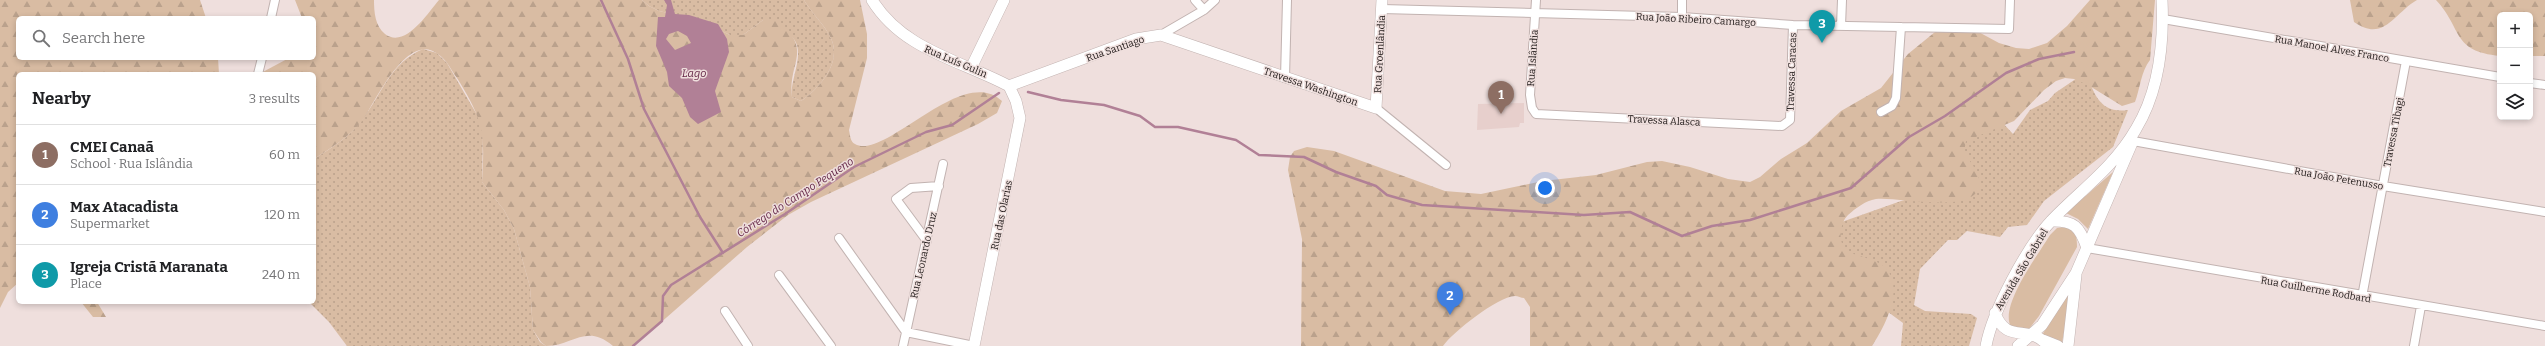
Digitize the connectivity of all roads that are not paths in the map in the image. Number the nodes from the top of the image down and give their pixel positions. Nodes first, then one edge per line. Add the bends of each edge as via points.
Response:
1 (275, 0) edge
2 (872, 0) edge
3 (1004, 0) edge
4 (1195, 0) edge
5 (1215, 0) edge
6 (1287, 0) edge
7 (1536, 0) edge
8 (1682, 0) edge
9 (1842, 0) edge
10 (2010, 0) edge
11 (2162, 0) edge
12 (1382, 4) edge
13 (1204, 10) junction
14 (1536, 13) junction
15 (271, 16) edge
16 (1682, 17) junction
17 (2163, 20) junction
18 (1793, 25) junction
19 (1841, 26) junction
20 (1901, 27) junction
21 (1161, 35) junction
22 (262, 60) edge
23 (2406, 61) junction
24 (971, 68) junction
25 (258, 72) edge
26 (2497, 76) edge
27 (1285, 78) junction
28 (2533, 83) edge
29 (2545, 85) edge
30 (1009, 86) junction
31 (1376, 108) junction
32 (1882, 112) dead end
33 (1536, 114) joint
34 (1790, 120) joint
35 (2136, 130) junction
36 (2133, 141) junction
37 (943, 164) dead end
38 (1446, 165) dead end
39 (939, 186) junction
40 (2383, 186) junction
41 (2545, 212) edge
42 (2051, 221) junction
43 (840, 238) dead end
44 (927, 241) junction
45 (2087, 248) junction
46 (2076, 273) junction
47 (779, 275) dead end
48 (2362, 297) junction
49 (2421, 306) junction
50 (726, 311) dead end
51 (1995, 313) junction
52 (2545, 326) edge
53 (906, 332) junction
54 (2030, 336) junction
55 (2045, 343) edge
56 (748, 346) edge
57 (831, 346) edge
58 (903, 346) edge
59 (974, 346) edge
60 (1986, 346) edge
61 (2018, 346) edge
62 (2058, 346) edge
63 (2068, 346) edge
64 (2414, 346) edge

1 - 15 street
2 - 24 main road, Rua Luís Gulin via 895,27 915,44
3 - 24 main road
4 - 13 street
5 - 13 street, Rua Santiago
6 - 27 street
7 - 14 street, Rua Islândia
8 - 16 street
9 - 19 street
10 - 20 street, Rua João Ribeiro Camargo via 2010,29
11 - 17 main road, Avenida São Gabriel
12 - 14 street, Rua João Ribeiro Camargo
12 - 31 main road, Rua Groenlândia
13 - 21 street, Rua Santiago
14 - 16 street, Rua João Ribeiro Camargo
14 - 33 street, Rua Islândia via 1530,95 1532,108
16 - 18 street, Rua João Ribeiro Camargo
17 - 23 street, Rua Manoel Alves Franco
17 - 35 main road, Avenida São Gabriel via 2163,38 2157,73
18 - 19 street, Rua João Ribeiro Camargo
18 - 34 street, Travessa Caracas
19 - 20 street, Rua João Ribeiro Camargo
20 - 32 street via 1896,98 1892,106
21 - 27 main road, Travessa Washington
21 - 30 main road, Rua Santiago via 1136,39
22 - 25 street
23 - 26 street, Rua Manoel Alves Franco
23 - 40 street, Travessa Tibagi
24 - 30 main road, Rua Luís Gulin
27 - 31 main road, Travessa Washington
28 - 29 street
30 - 59 main road, Rua das Olarias via 1020,118
31 - 38 street, Travessa Washington
33 - 34 street, Travessa Alasca via 1782,126
35 - 36 main road, Avenida São Gabriel
35 - 42 main road, Avenida São Gabriel via 2098,179
36 - 40 street, Rua João Petenusso
36 - 45 main road, Avenida São Gabriel
37 - 39 street, Rua Leonardo Druz
39 - 44 street, Rua Leonardo Druz
39 - 44 street via 911,188 896,199
40 - 41 street, Rua João Petenusso
40 - 48 street, Travessa Tibagi
42 - 45 main road via 2071,223 2081,231
42 - 51 main road, Avenida São Gabriel
43 - 53 street
44 - 53 street, Rua Leonardo Druz
45 - 46 main road, Avenida São Gabriel
45 - 48 street, Rua Guilherme Rodbard
46 - 54 main road, Avenida São Gabriel via 2042,325
46 - 63 main road
47 - 57 street
48 - 49 street, Rua Guilherme Rodbard
49 - 52 street, Rua Guilherme Rodbard
49 - 64 street
50 - 56 street
51 - 54 main road via 1999,327 2005,333
51 - 60 main road, Avenida São Gabriel
53 - 58 street, Rua Leonardo Druz
53 - 59 street
54 - 55 main road
54 - 61 main road, Avenida São Gabriel
55 - 62 main road

